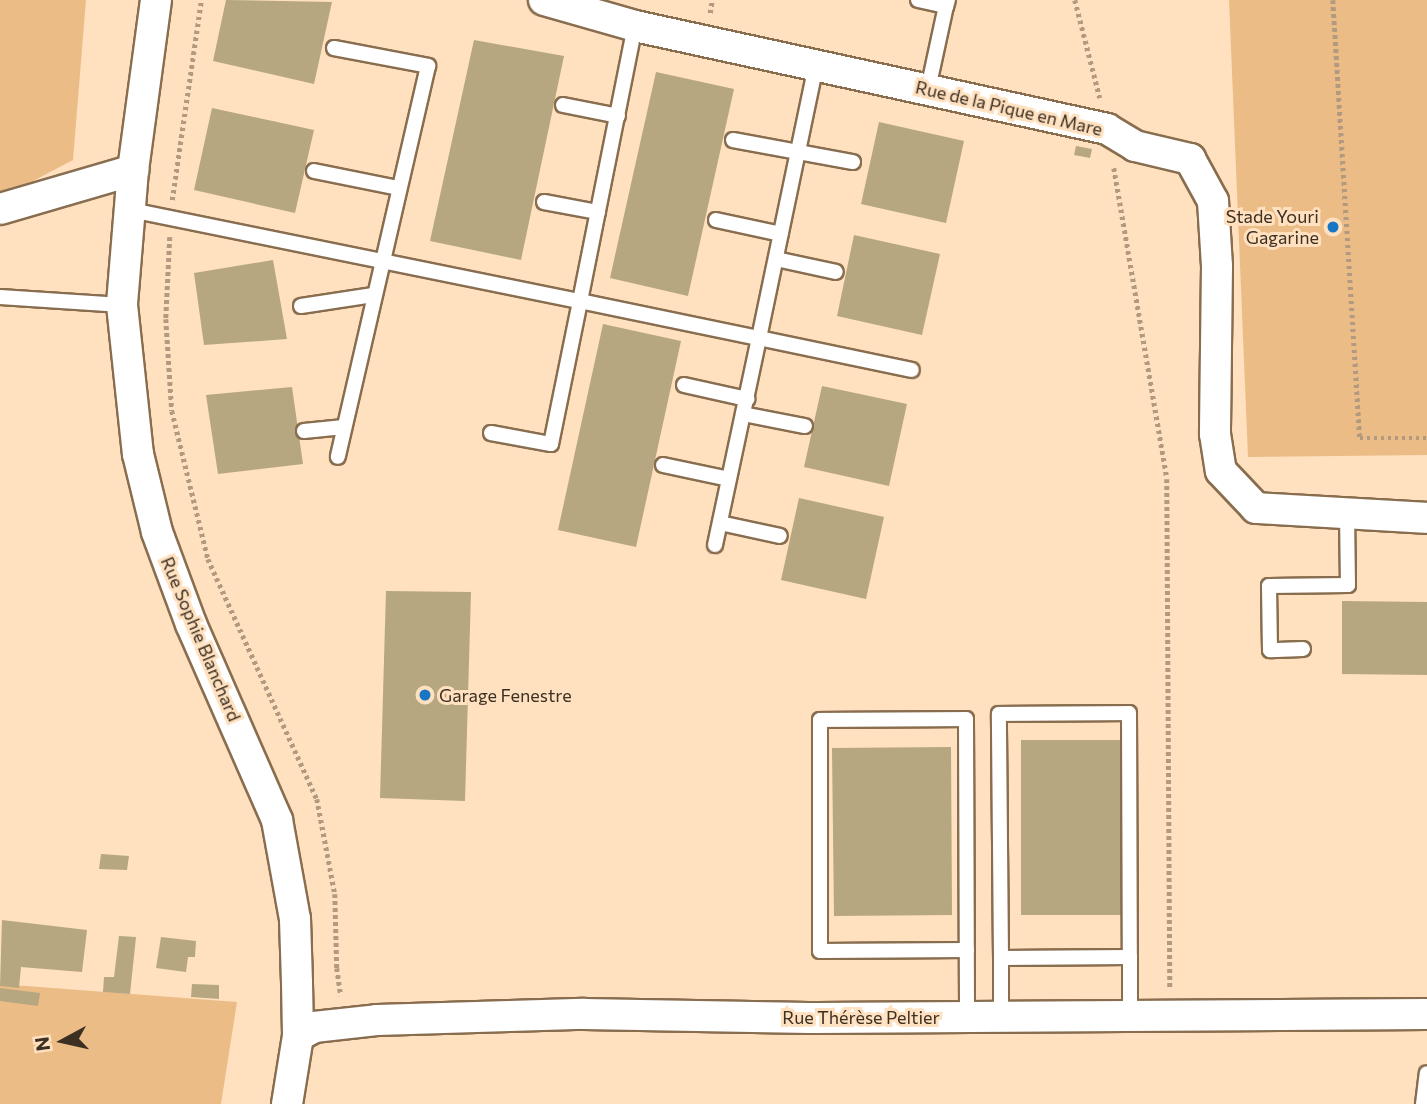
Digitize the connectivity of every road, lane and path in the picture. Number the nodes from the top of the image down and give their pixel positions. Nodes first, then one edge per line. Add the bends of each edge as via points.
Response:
1 (156, 0) edge
2 (201, 0) edge
3 (544, 0) edge
4 (918, 0) edge
5 (1075, 0) edge
6 (1333, 0) edge
7 (947, 3) edge
8 (635, 26) junction
9 (334, 48) dead end
10 (816, 64) junction
11 (928, 89) junction
12 (563, 105) dead end
13 (618, 116) junction
14 (1107, 129) junction
15 (733, 140) dead end
16 (798, 152) junction
17 (853, 162) dead end
18 (133, 170) junction
19 (314, 171) dead end
20 (398, 188) junction
21 (544, 202) dead end
22 (0, 209) edge
23 (131, 210) junction
24 (598, 212) junction
25 (170, 218) junction
26 (716, 220) dead end
27 (781, 234) junction
28 (776, 259) junction
29 (381, 261) junction
30 (836, 272) dead end
31 (373, 295) junction
32 (0, 297) edge
33 (580, 301) junction
34 (122, 305) junction
35 (301, 306) dead end
36 (760, 338) junction
37 (912, 370) dead end
38 (684, 385) dead end
39 (745, 406) junction
40 (805, 426) dead end
41 (344, 427) junction
42 (304, 431) dead end
43 (491, 433) dead end
44 (1427, 438) edge
45 (338, 457) dead end
46 (663, 465) dead end
47 (729, 479) junction
48 (1347, 515) junction
49 (1427, 518) edge
50 (720, 523) junction
51 (780, 537) dead end
52 (715, 545) dead end
53 (1303, 649) dead end
54 (967, 950) junction
55 (1130, 957) junction
56 (1000, 958) junction
57 (1427, 1014) edge
58 (1130, 1016) junction
59 (1170, 1016) junction
60 (967, 1017) junction
61 (1001, 1017) junction
62 (346, 1023) junction
63 (298, 1036) junction
64 (1427, 1073) edge
65 (287, 1104) edge
66 (1423, 1104) edge

1 - 18 street, Rue Sophie Blanchard
2 - 25 path
3 - 8 street, Rue de la Pique en Mare
4 - 7 lane
5 - 14 path
6 - 44 path via 1360,439
7 - 11 lane
8 - 10 street, Rue de la Pique en Mare
8 - 13 lane
9 - 20 lane via 428,66
10 - 11 street, Rue de la Pique en Mare
10 - 16 lane
11 - 14 street, Rue de la Pique en Mare
12 - 13 lane
13 - 24 lane
14 - 48 street, Rue de la Pique en Mare via 1135,146 1190,159 1213,201 1215,434 1221,471 1256,508
14 - 59 path via 1167,479
15 - 16 lane
16 - 17 lane
16 - 27 lane
18 - 22 street
18 - 23 street, Rue Sophie Blanchard
19 - 20 lane
20 - 29 lane
21 - 24 lane
23 - 25 lane
23 - 34 street, Rue Sophie Blanchard
24 - 33 lane
25 - 29 lane
25 - 62 path via 166,319 172,411 208,559 317,799 335,894 337,968
26 - 27 lane
27 - 28 lane
28 - 30 lane
28 - 36 lane
29 - 31 lane
29 - 33 lane
31 - 35 lane
31 - 41 lane
32 - 34 lane
33 - 36 lane
33 - 43 lane via 551,444
34 - 63 street, Rue Sophie Blanchard via 138,454 157,532 191,624 277,820 295,919
36 - 37 lane
36 - 39 lane
38 - 39 lane
39 - 40 lane
39 - 47 lane
41 - 42 lane
41 - 45 lane
46 - 47 lane
47 - 50 lane
48 - 49 street, Rue de la Pique en Mare
48 - 53 lane via 1348,585 1269,586 1270,649
50 - 51 lane
50 - 52 lane
54 - 54 lane via 966,719 820,720 820,951
54 - 60 lane
55 - 56 lane
55 - 56 lane via 1129,713 1051,713 999,714
55 - 58 lane
56 - 61 lane
57 - 59 street, Rue Thérèse Peltier
58 - 59 street, Rue Thérèse Peltier
58 - 61 street, Rue Thérèse Peltier
60 - 61 street, Rue Thérèse Peltier
60 - 62 street, Rue Thérèse Peltier via 584,1014
62 - 63 street, Rue Thérèse Peltier via 314,1027
63 - 65 street, Rue Sophie Blanchard
64 - 66 lane

